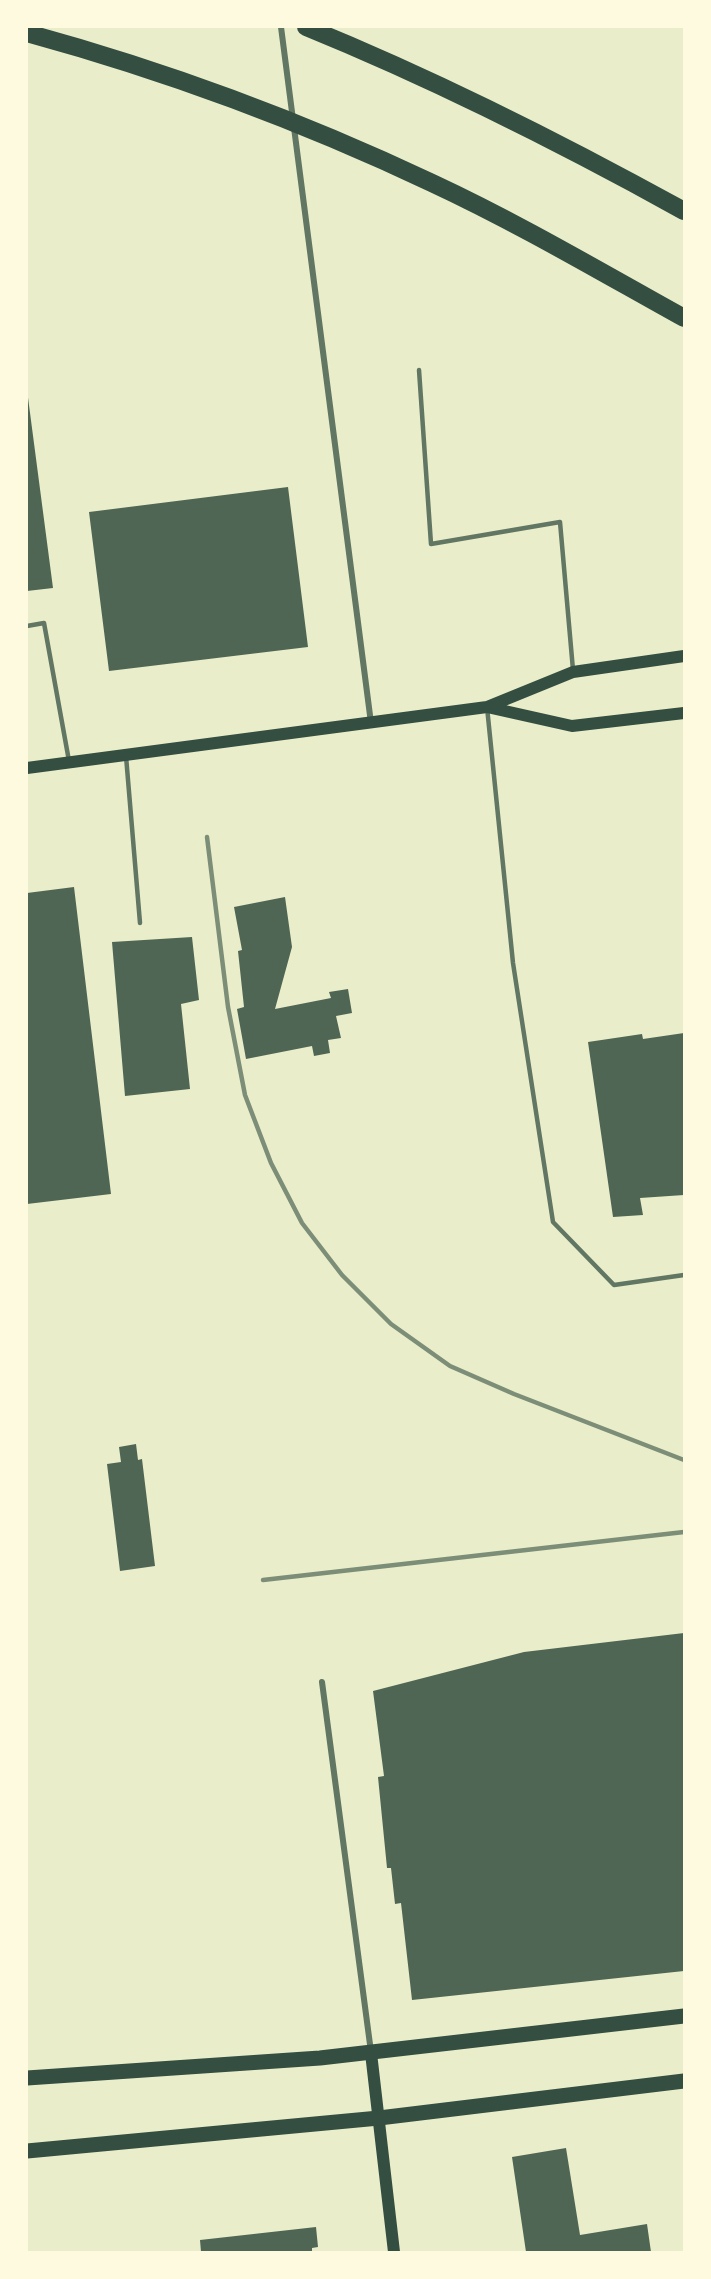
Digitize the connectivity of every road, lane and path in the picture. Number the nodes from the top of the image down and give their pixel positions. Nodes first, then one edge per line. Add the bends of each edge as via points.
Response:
1 (281, 27) edge
2 (306, 27) edge
3 (27, 33) edge
4 (684, 211) edge
5 (684, 318) edge
6 (420, 370) dead end
7 (27, 627) edge
8 (684, 656) edge
9 (573, 672) junction
10 (487, 707) junction
11 (684, 712) edge
12 (371, 724) junction
13 (126, 756) junction
14 (70, 763) junction
15 (27, 768) edge
16 (140, 923) dead end
17 (684, 1275) edge
18 (322, 1682) dead end
19 (684, 2016) edge
20 (371, 2053) junction
21 (27, 2078) edge
22 (684, 2081) edge
23 (379, 2118) junction
24 (27, 2151) edge
25 (394, 2252) edge

1 - 12 street
2 - 4 highway via 492,110
3 - 5 highway via 136,65 319,132 482,208
6 - 9 lane via 431,544 560,522
7 - 14 lane via 44,623
8 - 9 main road
9 - 10 main road
10 - 11 main road via 572,726
10 - 12 main road
10 - 17 lane via 513,963 553,1222 614,1285
12 - 13 main road
13 - 14 main road
13 - 16 lane
14 - 15 main road
18 - 20 street
19 - 20 main road
20 - 21 main road
20 - 23 main road
22 - 23 main road
23 - 24 main road
23 - 25 main road

